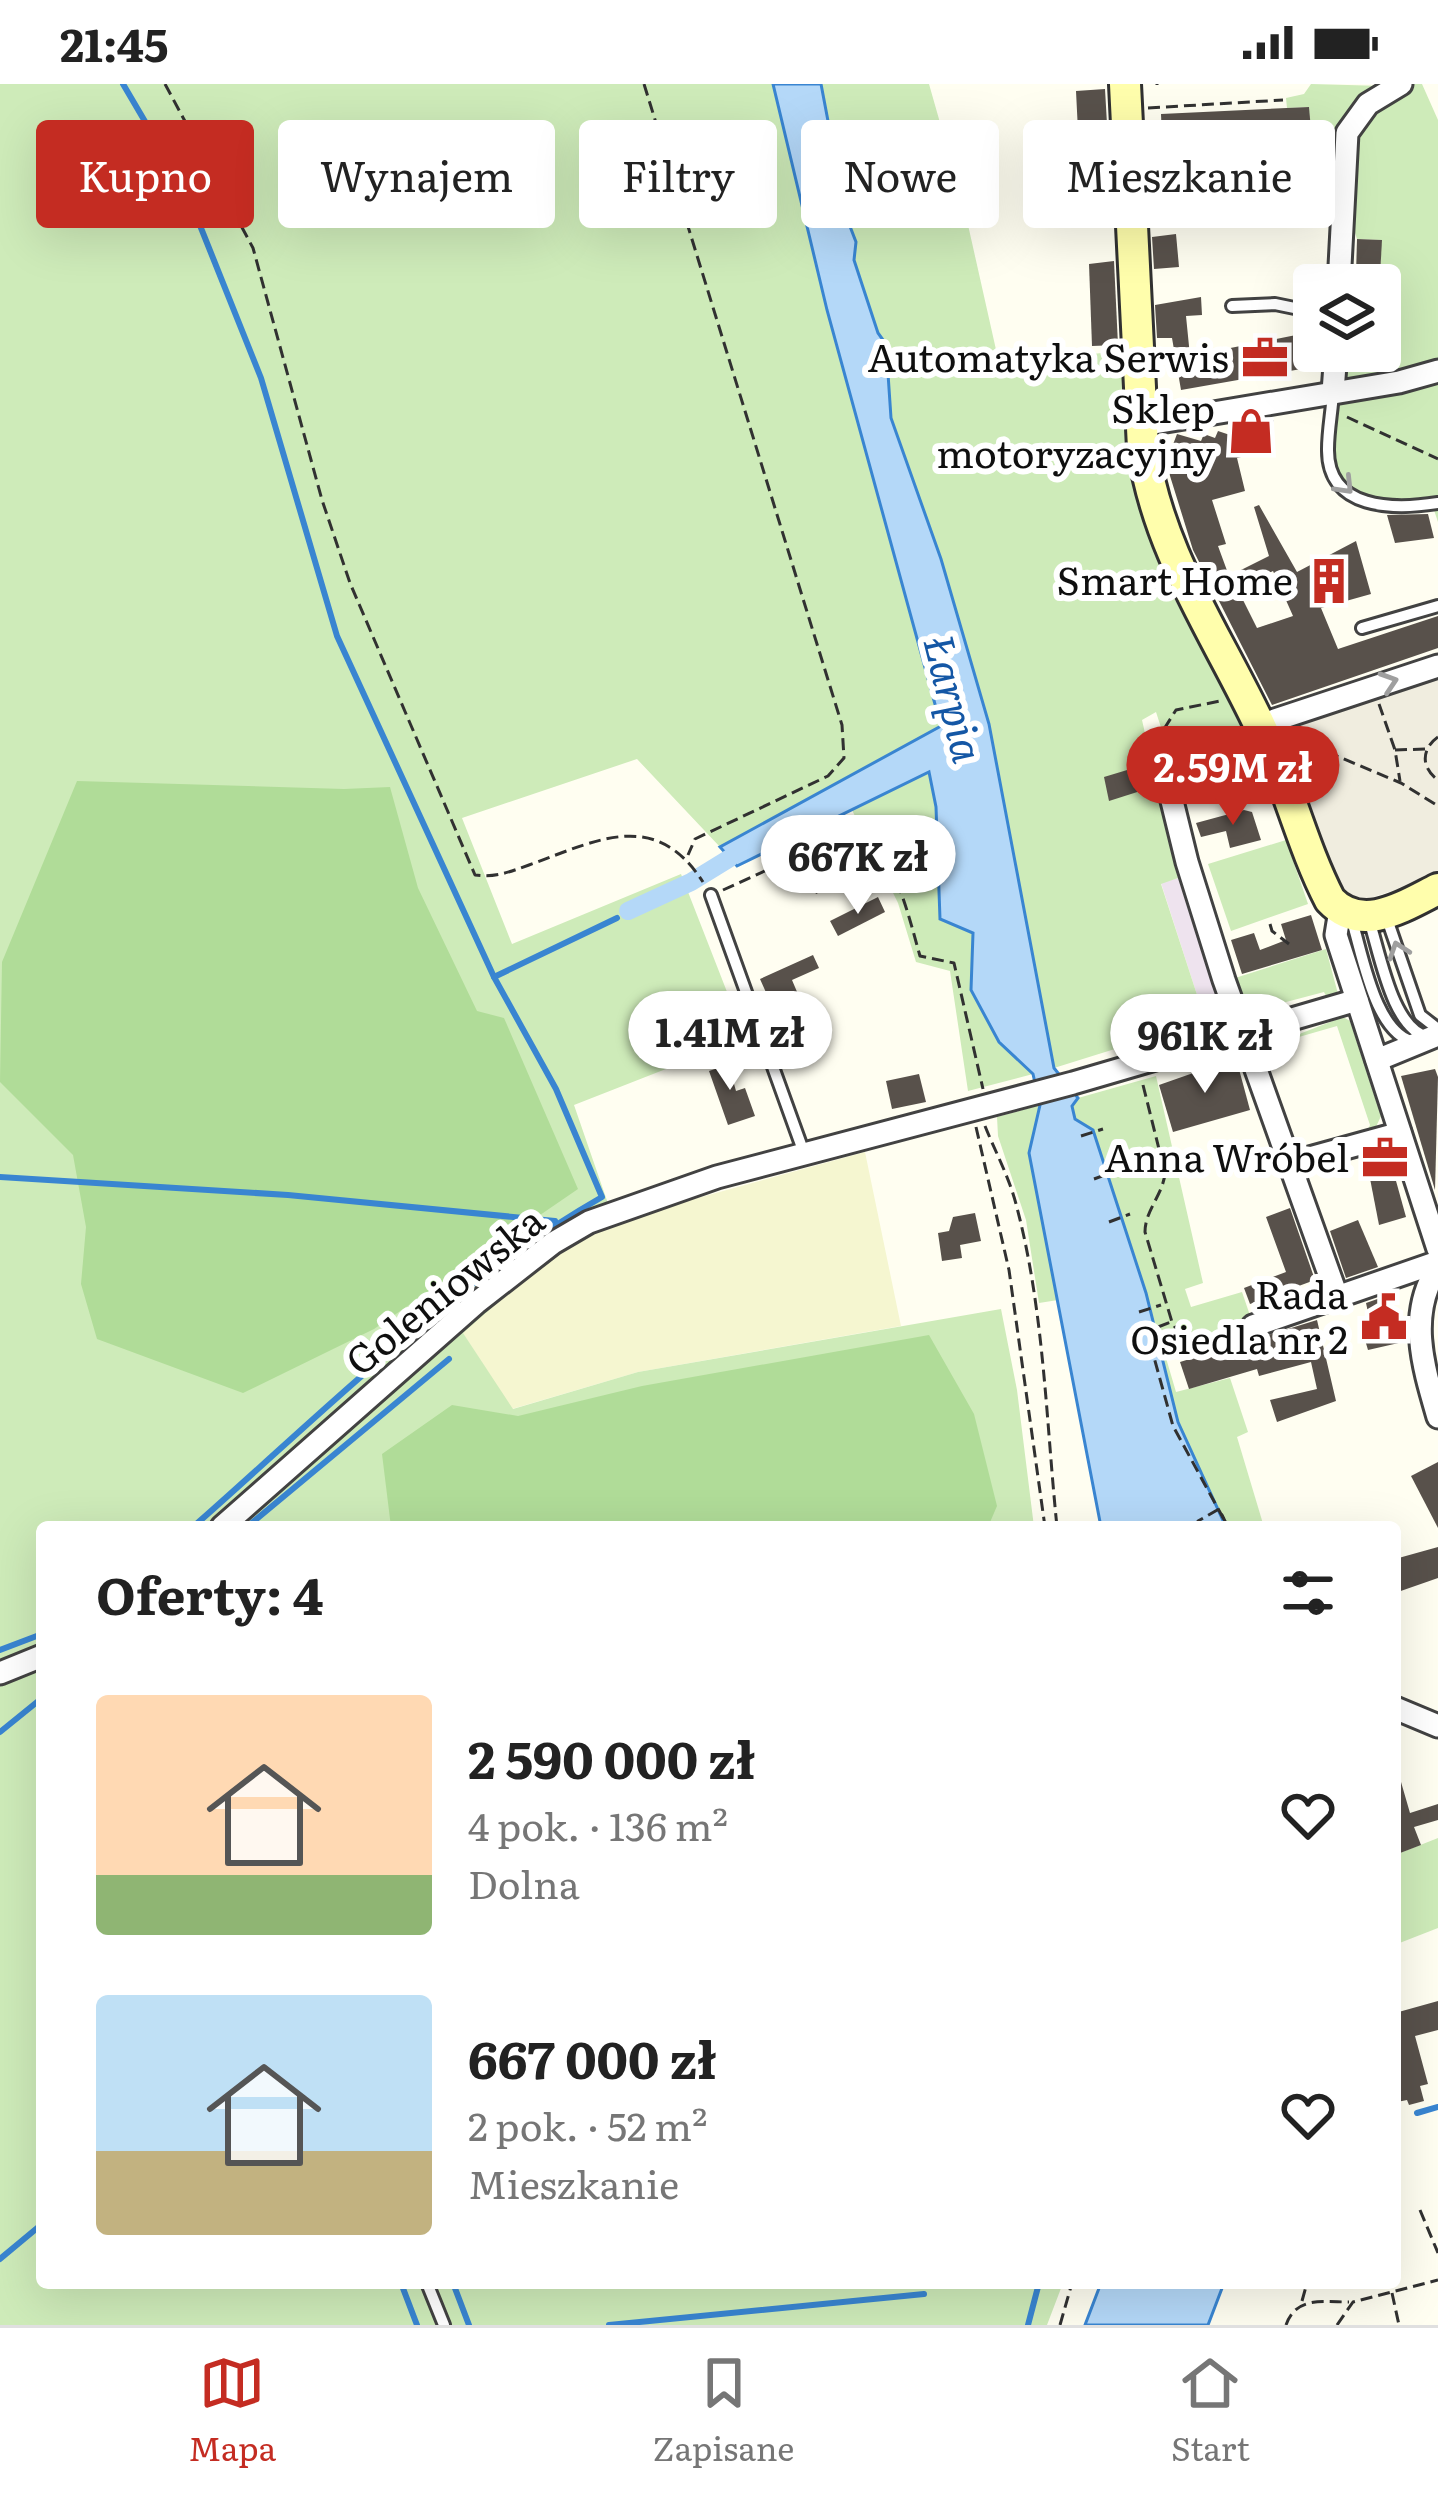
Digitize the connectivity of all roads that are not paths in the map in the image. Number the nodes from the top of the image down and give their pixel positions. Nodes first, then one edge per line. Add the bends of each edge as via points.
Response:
1 (1401, 84) edge
2 (1133, 96) edge
3 (1340, 264) edge
4 (1232, 306) dead end
5 (1293, 308) edge
6 (1438, 371) edge
7 (1335, 372) edge
8 (1333, 401) junction
9 (1142, 425) junction
10 (1438, 503) edge
11 (1438, 606) edge
12 (1362, 628) dead end
13 (1438, 666) edge
14 (1260, 725) junction
15 (1159, 748) road end
16 (1438, 889) edge
17 (711, 895) road end
18 (1438, 899) edge
19 (1369, 912) junction
20 (1358, 1000) junction
21 (1246, 1034) junction
22 (1434, 1036) edge
23 (1377, 1060) junction
24 (1400, 1133) junction
25 (804, 1153) junction
26 (1291, 1163) junction
27 (1438, 1249) edge
28 (1438, 1264) edge
29 (1338, 1299) junction
30 (1253, 1326) road end
31 (1438, 1417) edge
32 (229, 1521) edge
33 (36, 1658) edge
34 (0, 1673) edge
35 (1401, 1711) edge
36 (1438, 1726) edge
37 (1413, 1741) dead end
38 (430, 2289) edge
39 (444, 2325) edge

1 - 3 street via 1368,104 1347,133
2 - 9 street
4 - 5 lane
6 - 8 street
7 - 8 street
8 - 9 street
8 -> 10 lane via 1327,453 1347,494 1401,507
9 - 14 street via 1150,490 1176,565
11 - 12 lane
14 -> 13 street
14 - 19 street via 1327,894
15 - 21 street via 1187,862
16 - 19 street
17 - 25 lane
18 - 19 street
19 - 20 street via 1336,935
22 -> 19 lane
19 - 22 lane via 1385,1022 1400,1038
20 - 21 street
20 - 23 street
21 - 25 street, Goleniowska via 1026,1096 980,1096
21 - 26 street
22 - 23 street
23 - 24 street
24 - 26 street
24 - 27 street
25 - 32 street, Goleniowska via 640,1201 553,1243
26 - 29 street
28 - 29 street
28 - 31 street via 1419,1343
29 - 30 street
33 - 34 street
35 - 36 street
36 - 37 street
38 - 39 lane

